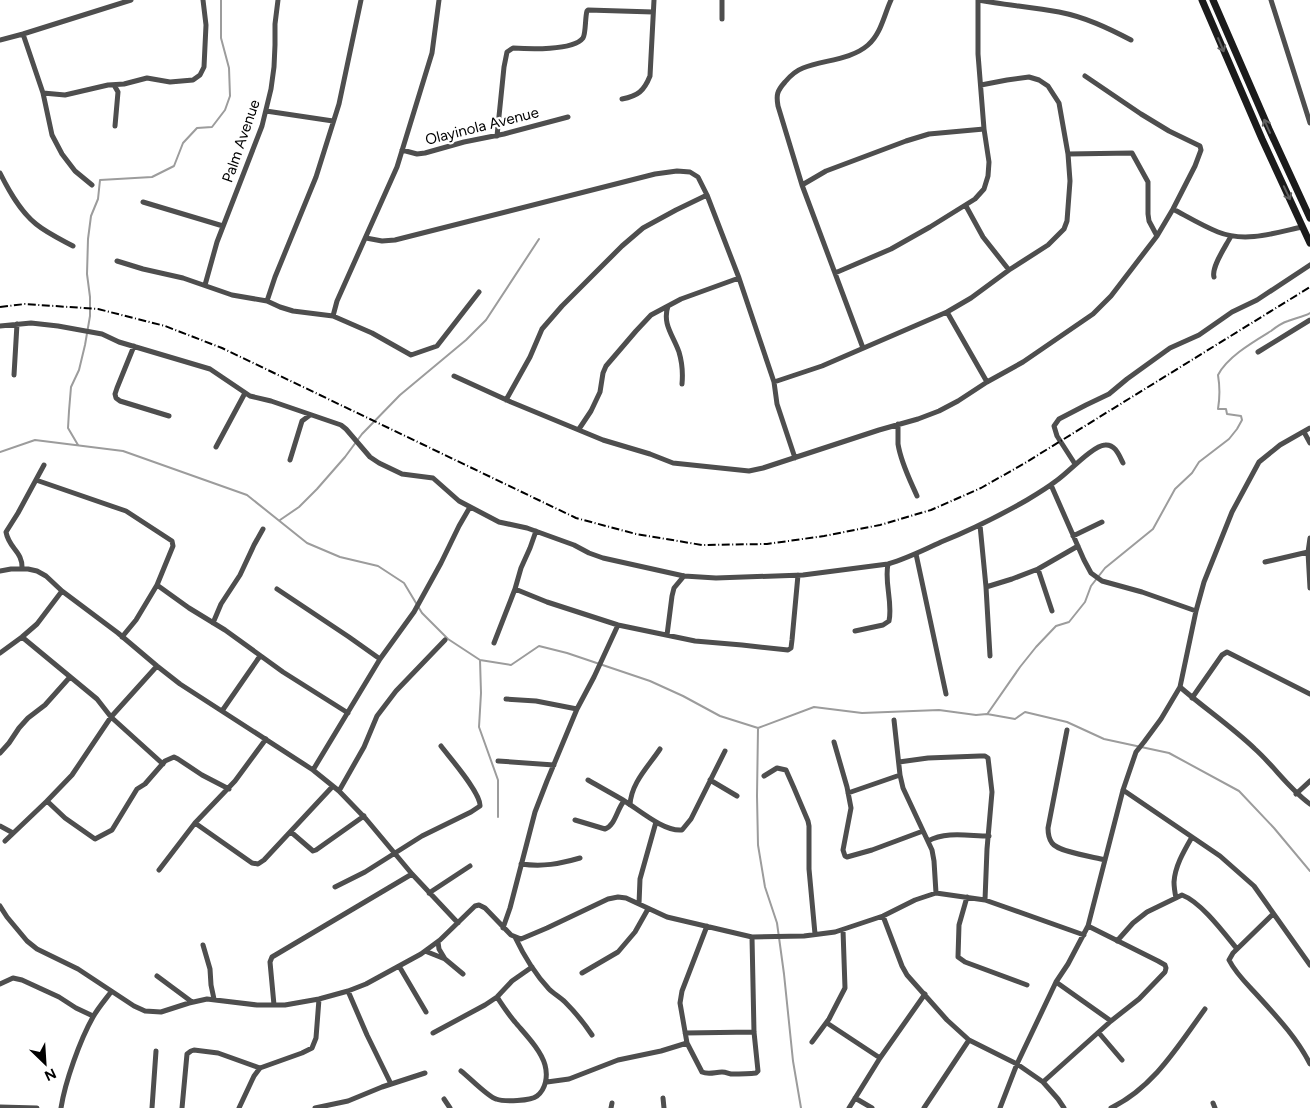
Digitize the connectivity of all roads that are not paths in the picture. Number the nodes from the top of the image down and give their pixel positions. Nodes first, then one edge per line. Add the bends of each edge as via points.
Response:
1 (131, 0) edge
2 (203, 0) edge
3 (278, 0) edge
4 (361, 0) edge
5 (439, 0) edge
6 (654, 0) edge
7 (722, 0) edge
8 (890, 0) edge
9 (978, 0) edge
10 (1202, 0) edge
11 (1213, 0) edge
12 (1271, 0) edge
13 (653, 12) junction
14 (722, 19) dead end
15 (23, 34) junction
16 (0, 40) edge
17 (1131, 40) dead end
18 (1085, 76) dead end
19 (114, 85) junction
20 (981, 85) junction
21 (43, 93) junction
22 (622, 99) dead end
23 (266, 111) junction
24 (568, 117) dead end
25 (333, 121) junction
26 (1310, 123) edge
27 (115, 126) dead end
28 (984, 129) junction
29 (497, 136) junction
30 (402, 150) junction
31 (1068, 154) junction
32 (0, 173) edge
33 (92, 185) dead end
34 (802, 185) junction
35 (707, 195) junction
36 (142, 202) dead end
37 (966, 206) junction
38 (1173, 209) junction
39 (1310, 218) edge
40 (223, 226) junction
41 (1302, 227) junction
42 (1157, 236) junction
43 (1231, 236) junction
44 (366, 238) junction
45 (1310, 243) edge
46 (73, 246) dead end
47 (117, 261) dead end
48 (1310, 265) edge
49 (1009, 270) junction
50 (835, 273) junction
51 (1214, 277) dead end
52 (739, 278) junction
53 (205, 285) junction
54 (479, 292) dead end
55 (267, 301) junction
56 (668, 305) junction
57 (947, 312) junction
58 (332, 316) junction
59 (1310, 320) edge
60 (17, 324) junction
61 (0, 326) edge
62 (134, 346) junction
63 (863, 348) junction
64 (1258, 352) dead end
65 (14, 375) dead end
66 (454, 376) dead end
67 (774, 382) junction
68 (987, 382) junction
69 (682, 384) dead end
70 (245, 393) junction
71 (506, 400) junction
72 (310, 415) junction
73 (169, 416) dead end
74 (898, 424) junction
75 (1310, 428) edge
76 (579, 429) junction
77 (1304, 432) junction
78 (1310, 443) edge
79 (216, 447) dead end
80 (795, 458) junction
81 (290, 460) dead end
82 (1123, 463) dead end
83 (1075, 464) junction
84 (44, 466) dead end
85 (36, 480) junction
86 (1051, 485) junction
87 (918, 496) dead end
88 (470, 507) junction
89 (1102, 522) dead end
90 (980, 526) junction
91 (263, 529) dead end
92 (536, 531) junction
93 (1073, 536) junction
94 (1310, 538) edge
95 (1078, 546) junction
96 (1308, 552) junction
97 (916, 554) junction
98 (1264, 562) dead end
99 (888, 564) junction
100 (22, 569) junction
101 (1038, 569) junction
102 (0, 571) edge
103 (798, 575) junction
104 (684, 576) junction
105 (157, 585) junction
106 (986, 587) junction
107 (1310, 588) edge
108 (515, 589) junction
109 (277, 590) dead end
110 (62, 591) junction
111 (1052, 611) dead end
112 (1196, 611) junction
113 (213, 623) junction
114 (618, 624) junction
115 (855, 631) dead end
116 (667, 635) junction
117 (22, 637) junction
118 (122, 637) junction
119 (445, 640) dead end
120 (494, 643) dead end
121 (0, 652) edge
122 (260, 656) junction
123 (990, 656) dead end
124 (380, 659) junction
125 (157, 666) junction
126 (70, 677) junction
127 (1180, 687) junction
128 (946, 694) dead end
129 (1310, 694) edge
130 (1192, 698) junction
131 (506, 699) dead end
132 (577, 709) junction
133 (222, 711) junction
134 (348, 713) junction
135 (111, 717) junction
136 (894, 720) dead end
137 (1067, 730) dead end
138 (266, 739) junction
139 (834, 742) dead end
140 (441, 746) dead end
141 (660, 749) dead end
142 (725, 751) dead end
143 (0, 753) edge
144 (498, 761) dead end
145 (899, 762) junction
146 (163, 764) junction
147 (554, 765) junction
148 (313, 770) junction
149 (900, 775) junction
150 (764, 776) dead end
151 (588, 780) dead end
152 (710, 780) junction
153 (1310, 780) edge
154 (333, 786) junction
155 (229, 789) junction
156 (1123, 790) junction
157 (339, 791) junction
158 (848, 793) junction
159 (1296, 794) junction
160 (737, 796) dead end
161 (47, 801) junction
162 (624, 801) junction
163 (1310, 804) edge
164 (630, 805) junction
165 (364, 816) junction
166 (575, 820) dead end
167 (656, 822) junction
168 (195, 823) junction
169 (0, 826) edge
170 (291, 832) junction
171 (923, 832) junction
172 (13, 833) junction
173 (989, 836) junction
174 (1192, 837) junction
175 (928, 841) junction
176 (5, 842) dead end
177 (394, 853) junction
178 (580, 858) dead end
179 (1105, 860) junction
180 (521, 864) junction
181 (470, 866) dead end
182 (159, 870) dead end
183 (412, 874) junction
184 (335, 887) dead end
185 (429, 893) junction
186 (936, 893) junction
187 (967, 897) junction
188 (1176, 898) junction
189 (985, 900) junction
190 (639, 904) junction
191 (0, 906) edge
192 (648, 909) junction
193 (1273, 914) junction
194 (883, 916) junction
195 (458, 923) junction
196 (707, 926) junction
197 (1088, 926) junction
198 (503, 928) junction
199 (843, 930) junction
200 (815, 934) junction
201 (1084, 935) junction
202 (515, 937) junction
203 (752, 937) junction
204 (1117, 941) junction
205 (438, 942) junction
206 (202, 945) dead end
207 (1237, 949) junction
208 (425, 951) junction
209 (445, 959) junction
210 (1310, 965) edge
211 (399, 966) junction
212 (532, 967) junction
213 (582, 973) dead end
214 (463, 974) dead end
215 (157, 976) dead end
216 (1056, 982) junction
217 (0, 984) edge
218 (1027, 985) dead end
219 (348, 991) junction
220 (111, 992) junction
221 (924, 994) junction
222 (497, 997) junction
223 (214, 999) junction
224 (319, 999) junction
225 (192, 1002) junction
226 (274, 1005) junction
227 (1205, 1009) dead end
228 (426, 1012) dead end
229 (93, 1016) junction
230 (1111, 1021) junction
231 (826, 1022) junction
232 (754, 1032) junction
233 (433, 1033) dead end
234 (685, 1033) junction
235 (1099, 1033) junction
236 (592, 1035) dead end
237 (969, 1040) junction
238 (812, 1042) dead end
239 (687, 1043) junction
240 (156, 1051) dead end
241 (880, 1058) junction
242 (1122, 1060) dead end
243 (1017, 1064) junction
244 (1310, 1064) edge
245 (260, 1068) junction
246 (460, 1071) dead end
247 (425, 1074) dead end
248 (547, 1082) junction
249 (1043, 1082) junction
250 (391, 1084) junction
251 (663, 1098) dead end
252 (854, 1098) junction
253 (444, 1099) dead end
254 (0, 1107) edge
255 (37, 1108) edge
256 (61, 1108) edge
257 (152, 1108) edge
258 (182, 1108) edge
259 (239, 1108) edge
260 (315, 1108) edge
261 (450, 1108) edge
262 (664, 1108) edge
263 (849, 1108) edge
264 (872, 1108) edge
265 (924, 1108) edge
266 (1000, 1108) edge
267 (1064, 1108) edge
268 (1111, 1108) edge

1 - 15 street
2 - 19 street via 206,25 204,67 200,75 193,80 170,82 147,78
3 - 23 street, Palm Avenue via 274,67
4 - 25 street
5 - 30 street via 432,53
6 - 13 street
7 - 14 street
8 - 34 street via 878,32 868,45 841,58 803,68 779,88 778,106
9 - 17 street via 1060,12 1102,25
9 - 20 street
10 -> 41 main road
39 -> 11 main road
12 - 26 street
13 - 22 street via 649,78 637,94
13 - 29 street via 587,10 584,35 578,41 556,48 509,50 504,67
15 - 16 street
15 - 21 street
18 - 38 street via 1141,114 1200,146 1195,166
19 - 21 street via 65,95
19 - 27 street via 118,92
20 - 28 street
20 - 31 street via 1029,78 1048,86 1059,103
21 - 33 street via 52,135 62,154
23 - 25 street
23 - 40 street, Palm Avenue
24 - 29 street, Olayinola Avenue
25 - 55 street via 316,177
28 - 34 street via 929,134 906,141 826,172
28 - 37 street via 988,176 984,189
29 - 30 street, Olayinola Avenue via 425,153
30 - 44 street via 392,182
31 - 42 street via 1132,153 1148,182 1149,221
31 - 49 street via 1070,181 1064,229 1048,245
32 - 46 street via 21,209 35,223
34 - 50 street
35 - 44 street via 698,177 690,172 677,171 395,240
35 - 52 street
35 - 71 street via 643,228 562,306 542,329
36 - 40 street
37 - 49 street via 983,237
37 - 50 street via 890,250
38 - 42 street
38 - 43 street
40 - 53 street, Palm Avenue
41 - 43 street via 1261,236
41 - 45 main road
42 - 68 street via 1093,314 1023,362
43 - 51 street via 1215,267
44 - 58 street
47 - 53 street
48 - 83 street via 1199,335 1170,348 1109,394 1059,419 1054,426 1057,436
49 - 57 street
50 - 63 street
52 - 56 street
52 - 67 street
53 - 55 street via 242,298
54 - 58 street via 437,346 411,356 372,333
55 - 58 street via 293,311
56 - 69 street via 665,317 682,365
56 - 76 street via 651,315 606,366 600,392
57 - 63 street
57 - 68 street
59 - 64 street
60 - 61 street
60 - 62 street via 58,326 102,334
60 - 65 street
62 - 70 street via 210,369
62 - 73 street via 116,398
63 - 67 street
66 - 71 street
67 - 80 street via 777,404
68 - 74 street via 938,411
70 - 72 street
70 - 79 street
71 - 76 street
72 - 81 street via 302,421
72 - 88 street via 341,425 379,463 402,474 433,478
74 - 80 street
74 - 87 street via 902,458
75 - 77 street
76 - 80 street via 673,463 749,471
77 - 78 street
77 - 112 street via 1259,462 1232,512
82 - 83 street via 1117,451 1105,445
83 - 86 street
84 - 85 street
85 - 100 street via 6,532 7,539 21,558
85 - 105 street via 126,511 172,541 173,546
86 - 90 street
86 - 93 street
88 - 92 street via 503,523
88 - 124 street via 414,612
89 - 93 street
90 - 97 street
90 - 106 street
91 - 113 street
92 - 104 street via 603,558
92 - 108 street
93 - 95 street
94 - 96 street
95 - 101 street
95 - 112 street via 1096,578
96 - 98 street
96 - 107 street
97 - 99 street
97 - 128 street
99 - 103 street
99 - 115 street via 889,620 884,625
100 - 102 street
100 - 110 street via 37,571
101 - 106 street
101 - 111 street
103 - 104 street
103 - 116 street via 791,648 788,650 694,641
104 - 116 street via 674,588
105 - 113 street
105 - 118 street
106 - 123 street
108 - 114 street
108 - 120 street
109 - 124 street
110 - 117 street via 37,624
110 - 118 street
112 - 127 street
113 - 122 street
114 - 116 street
114 - 132 street
117 - 121 street
117 - 126 street
118 - 125 street
119 - 157 street via 396,691 377,716
122 - 133 street
122 - 134 street
124 - 134 street
125 - 133 street
125 - 135 street
126 - 135 street via 97,699
126 - 143 street via 45,705 28,718
127 - 130 street
127 - 156 street via 1136,752
129 - 130 street via 1227,652
130 - 159 street via 1257,750
131 - 132 street
132 - 147 street
133 - 138 street
134 - 148 street
135 - 146 street
135 - 161 street via 72,775
136 - 145 street
137 - 179 street via 1049,837 1059,849
138 - 148 street
138 - 155 street
139 - 158 street
140 - 177 street via 476,792 480,806
141 - 164 street via 634,785
142 - 152 street
144 - 147 street
145 - 149 street
145 - 173 street via 928,758 988,758 992,792
146 - 155 street via 174,757
146 - 161 street via 137,789 112,830 95,839
147 - 180 street via 535,812
148 - 154 street
149 - 158 street
149 - 171 street
150 - 200 street via 777,768 786,770 808,821
151 - 162 street
152 - 160 street
152 - 167 street via 682,830
153 - 159 street
154 - 157 street
154 - 170 street
155 - 168 street
156 - 174 street
156 - 179 street
157 - 165 street
158 - 171 street via 850,808 843,850 845,856
159 - 163 street
161 - 172 street
162 - 164 street
162 - 166 street via 608,828
164 - 167 street
165 - 170 street via 313,851
165 - 177 street
167 - 190 street via 640,879
168 - 170 street via 256,864 261,863
168 - 182 street
169 - 172 street
171 - 175 street
172 - 176 street
173 - 175 street via 945,835
173 - 189 street
174 - 188 street via 1177,869 1174,882
174 - 193 street via 1254,886
175 - 186 street via 934,861
177 - 183 street
177 - 184 street
178 - 180 street via 547,866
179 - 197 street
180 - 198 street
181 - 185 street
183 - 185 street
183 - 226 street via 272,958
185 - 195 street
186 - 187 street
186 - 194 street
187 - 189 street
187 - 218 street via 959,925 958,957
188 - 204 street via 1147,912
188 - 207 street via 1191,899
189 - 201 street
190 - 192 street
190 - 202 street via 626,898 608,899 531,935
191 - 220 street via 37,949 94,978
192 - 196 street
192 - 213 street via 618,952
193 - 207 street
193 - 210 street
194 - 199 street
194 - 221 street via 902,966
195 - 198 street via 479,905
195 - 205 street
196 - 203 street
196 - 234 street via 682,991 680,1003
197 - 201 street
197 - 204 street
198 - 202 street
199 - 200 street
199 - 231 street via 845,988
200 - 203 street
201 - 216 street
202 - 212 street
203 - 232 street
204 - 230 street via 1158,960 1166,968 1139,999
205 - 208 street
205 - 209 street
206 - 223 street via 210,969
207 - 244 street via 1230,956 1232,966 1292,1035
208 - 209 street
208 - 211 street
209 - 214 street
211 - 219 street
211 - 228 street
212 - 222 street
212 - 236 street via 550,990 580,1017
215 - 225 street
216 - 230 street
216 - 243 street
217 - 229 street via 13,978 22,980
219 - 224 street
219 - 250 street
220 - 225 street via 145,1011 161,1012
220 - 229 street
221 - 237 street
221 - 241 street
222 - 233 street
222 - 248 street via 542,1058
223 - 225 street
223 - 226 street
224 - 226 street
224 - 245 street via 316,1038 312,1048
227 - 268 street via 1153,1078
229 - 256 street via 77,1053
230 - 235 street
231 - 238 street
231 - 241 street
232 - 234 street
232 - 239 street via 756,1073 705,1074
234 - 239 street
235 - 242 street
235 - 249 street
237 - 243 street
237 - 265 street
239 - 248 street via 618,1060 569,1079
240 - 257 street
241 - 252 street
243 - 249 street
243 - 266 street
245 - 258 street via 218,1053 190,1051 187,1054
245 - 259 street
246 - 248 street via 489,1096 515,1104 536,1097
247 - 250 street
249 - 267 street
250 - 260 street via 348,1101
251 - 262 street
252 - 263 street
252 - 264 street
253 - 261 street
254 - 255 street

